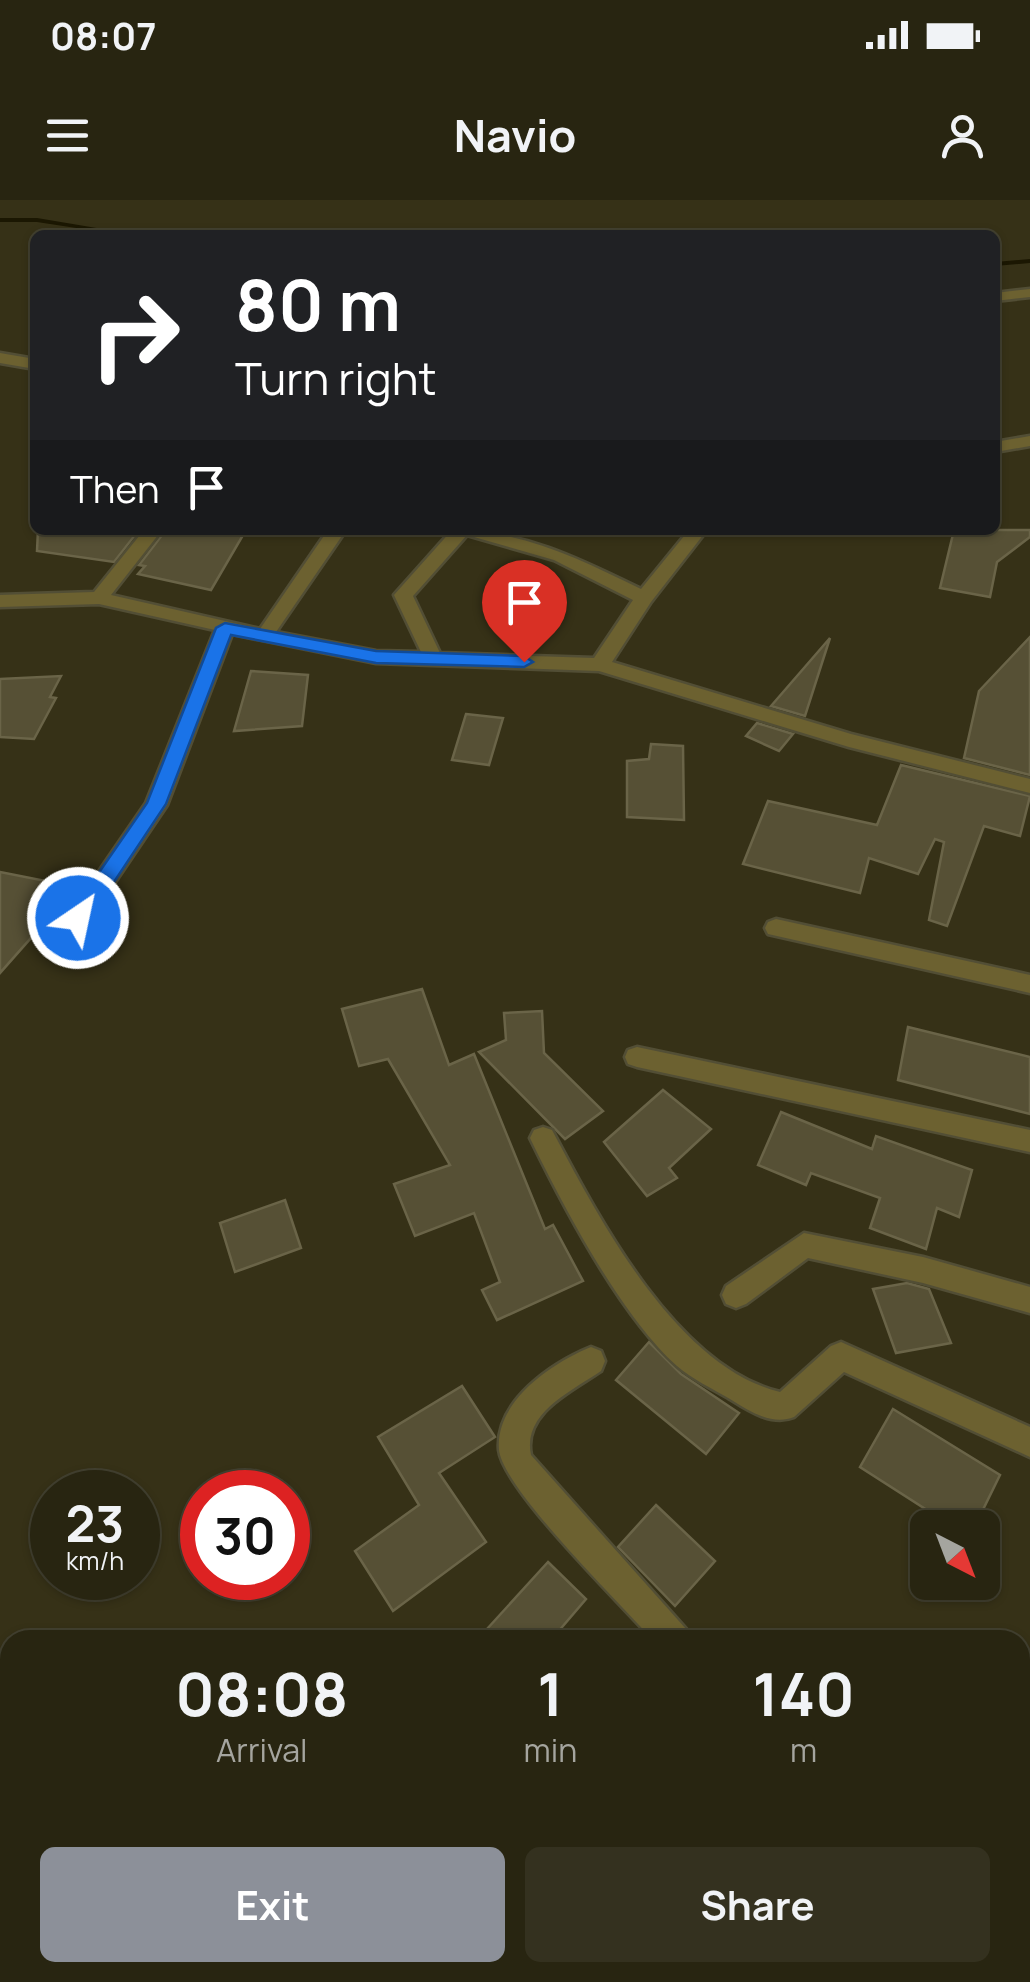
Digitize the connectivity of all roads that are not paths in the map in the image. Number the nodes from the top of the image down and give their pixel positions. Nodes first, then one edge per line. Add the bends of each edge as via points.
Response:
1 (1030, 293) edge
2 (1000, 296) edge
3 (0, 358) edge
4 (30, 363) edge
5 (1030, 441) edge
6 (1000, 447) edge
7 (149, 535) edge
8 (334, 535) edge
9 (458, 535) edge
10 (487, 535) edge
11 (694, 535) edge
12 (98, 598) junction
13 (644, 598) junction
14 (0, 601) edge
15 (225, 628) junction
16 (266, 635) junction
17 (435, 662) junction
18 (600, 665) junction
19 (1030, 786) edge
20 (776, 928) dead end
21 (59, 947) dead end
22 (1030, 984) edge
23 (637, 1057) dead end
24 (543, 1138) dead end
25 (1030, 1142) edge
26 (736, 1295) dead end
27 (1030, 1300) edge
28 (591, 1361) dead end
29 (1030, 1442) edge
30 (666, 1630) edge

1 - 2 street
3 - 4 street
5 - 6 street
7 - 12 street
8 - 16 street
9 - 17 street via 403,596
10 - 13 street via 560,556
11 - 13 street
12 - 14 street
12 - 15 street
13 - 18 street
15 - 16 street
15 - 21 street via 156,804
16 - 17 street
17 - 18 street
18 - 19 street
20 - 22 street
23 - 25 street
24 - 29 street via 584,1217 688,1357 745,1392 784,1406 841,1356
26 - 27 street via 804,1245
28 - 30 street via 532,1402 520,1418 514,1450 545,1496

